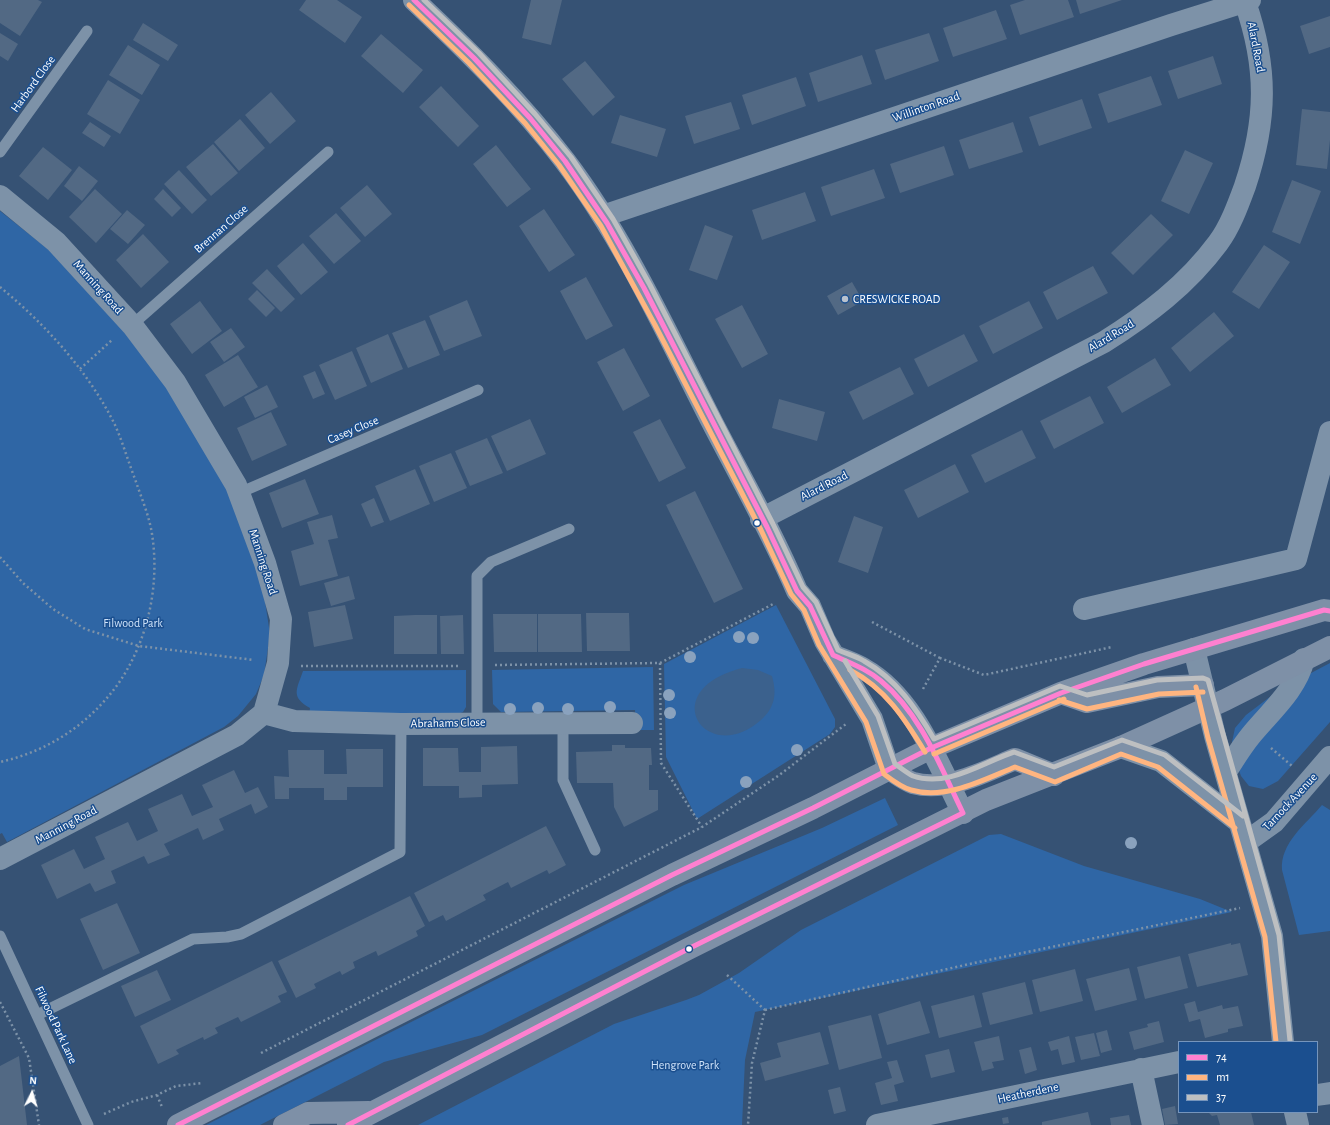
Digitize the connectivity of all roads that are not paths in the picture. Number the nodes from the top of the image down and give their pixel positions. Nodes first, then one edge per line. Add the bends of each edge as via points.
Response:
1 (414, 0) edge
2 (1248, 1) edge
3 (86, 31) dead end
4 (0, 152) edge
5 (328, 152) dead end
6 (0, 196) edge
7 (603, 216) junction
8 (132, 325) junction
9 (478, 390) dead end
10 (1330, 432) edge
11 (239, 493) junction
12 (761, 519) junction
13 (569, 529) dead end
14 (1084, 609) dead end
15 (1330, 611) edge
16 (1330, 647) edge
17 (1194, 649) junction
18 (833, 655) junction
19 (1304, 659) junction
20 (1202, 685) junction
21 (1061, 693) junction
22 (1208, 707) junction
23 (264, 713) junction
24 (477, 722) junction
25 (563, 722) junction
26 (632, 723) dead end
27 (401, 724) junction
28 (1121, 747) junction
29 (931, 748) junction
30 (1330, 757) edge
31 (889, 769) junction
32 (1226, 772) junction
33 (1054, 775) junction
34 (948, 783) junction
35 (962, 813) junction
36 (1242, 832) junction
37 (595, 850) dead end
38 (0, 859) edge
39 (0, 936) edge
40 (37, 1016) junction
41 (1280, 1041) edge
42 (1178, 1062) edge
43 (1141, 1069) junction
44 (1330, 1093) edge
45 (1318, 1095) edge
46 (374, 1112) junction
47 (1295, 1113) edge
48 (171, 1118) edge
49 (88, 1125) edge
50 (284, 1125) edge
51 (348, 1125) edge
52 (877, 1125) edge
53 (1153, 1125) edge
54 (1298, 1125) edge

1 - 7 street via 472,54 516,102 566,162
2 - 7 street, Willinton Road
2 - 12 street, Alard Road via 1262,66 1260,130 1252,166 1232,220 1219,243 1182,285 1139,320 1104,342
3 - 4 lane, Harbord Close
5 - 8 lane, Brennan Close
6 - 8 street, Manning Road via 56,242
7 - 12 street via 671,341
8 - 11 street, Manning Road via 175,382
9 - 11 lane, Casey Close
10 - 14 street via 1296,559
11 - 23 street, Manning Road via 265,563 281,620 278,663
12 - 18 street via 797,591 810,606
13 - 24 lane via 491,562 477,576
15 - 17 highway via 1324,610
16 - 19 highway
17 - 20 street
17 - 21 highway
18 - 29 street via 864,669 894,692 907,708
18 - 31 street via 872,719
19 - 22 highway
19 - 32 street via 1301,672 1293,686 1252,733
20 - 21 highway via 1158,687 1087,702
20 - 22 street
21 - 29 highway
22 - 28 highway
22 - 32 street
23 - 27 street, Abrahams Close via 294,721
23 - 38 street, Manning Road via 237,734
24 - 25 street, Abrahams Close
24 - 27 street, Abrahams Close
25 - 26 street, Abrahams Close
25 - 37 lane via 563,780
27 - 40 lane via 400,852 241,934 194,938
28 - 33 highway
28 - 36 street via 1161,761
29 - 31 highway
29 - 34 street
30 - 36 street, Tarnock Avenue via 1274,822
31 - 34 highway via 911,782 929,786
31 - 48 highway
32 - 36 street
33 - 34 highway via 1015,759 974,777
33 - 35 highway via 986,800
34 - 35 street
35 - 46 highway via 681,953
36 - 41 street via 1272,936
39 - 40 lane, Filwood Park Lane
40 - 49 lane, Filwood Park Lane
42 - 43 street, Heatherdene
43 - 52 street, Heatherdene
43 - 53 street
44 - 45 street
46 - 50 highway via 308,1113
46 - 51 highway
47 - 54 street

